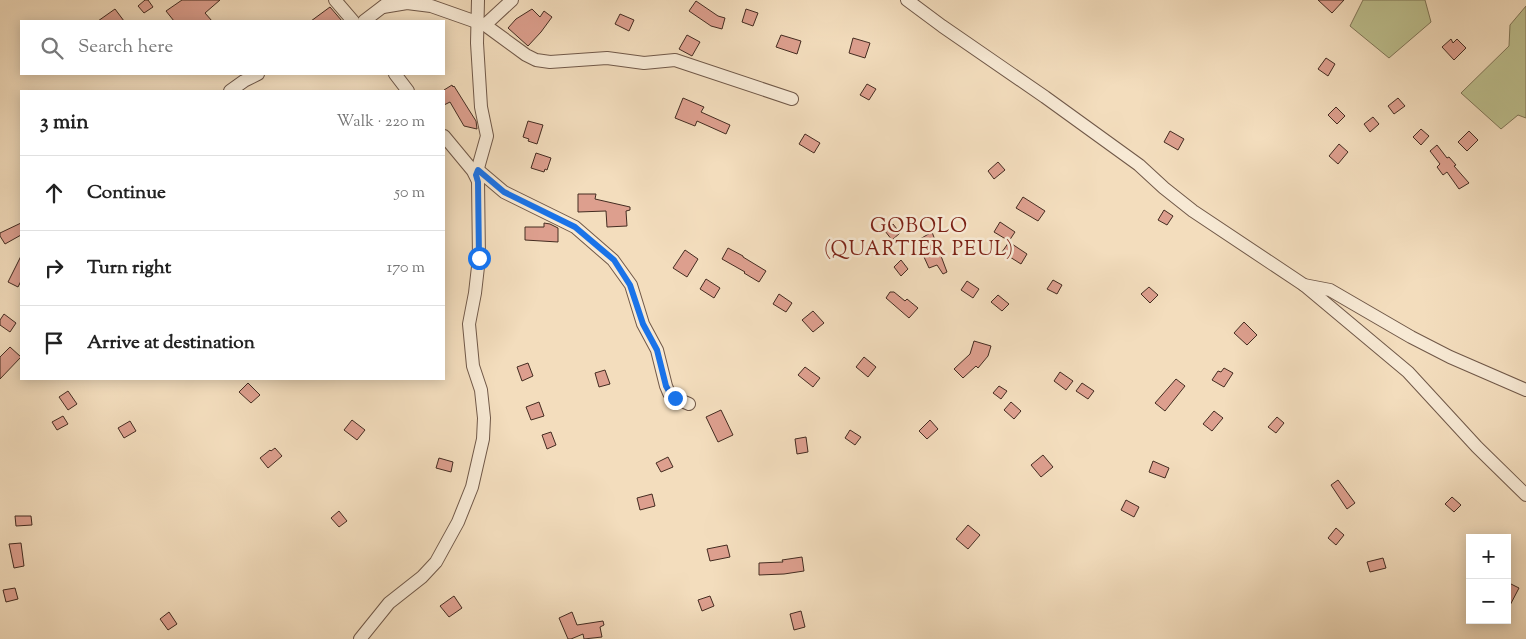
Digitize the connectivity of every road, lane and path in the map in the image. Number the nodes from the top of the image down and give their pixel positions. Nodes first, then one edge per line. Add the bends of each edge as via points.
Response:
1 (335, 0) edge
2 (478, 0) edge
3 (512, 0) edge
4 (907, 0) edge
5 (387, 4) edge
6 (352, 20) edge
7 (365, 20) edge
8 (481, 23) junction
9 (256, 75) edge
10 (396, 75) edge
11 (231, 90) edge
12 (407, 90) edge
13 (792, 99) dead end
14 (445, 137) edge
15 (477, 173) junction
16 (1304, 285) junction
17 (1526, 390) edge
18 (689, 404) dead end
19 (1526, 495) edge
20 (360, 639) edge

1 - 6 street
2 - 8 street
3 - 8 street
4 - 16 street via 1139,165 1193,211
5 - 7 street
5 - 8 street via 431,6
8 - 13 street via 536,60 606,58 644,63 675,60
8 - 15 street via 477,44 481,107 487,136
9 - 11 street
10 - 12 street
14 - 15 street
15 - 18 street via 504,192 575,227 614,260 630,285 643,324 657,350 666,386 675,398
15 - 20 street via 479,258 469,332 484,418 483,439 472,487 458,522 436,562 389,604
16 - 17 street via 1330,290 1411,337
16 - 19 street via 1408,372

